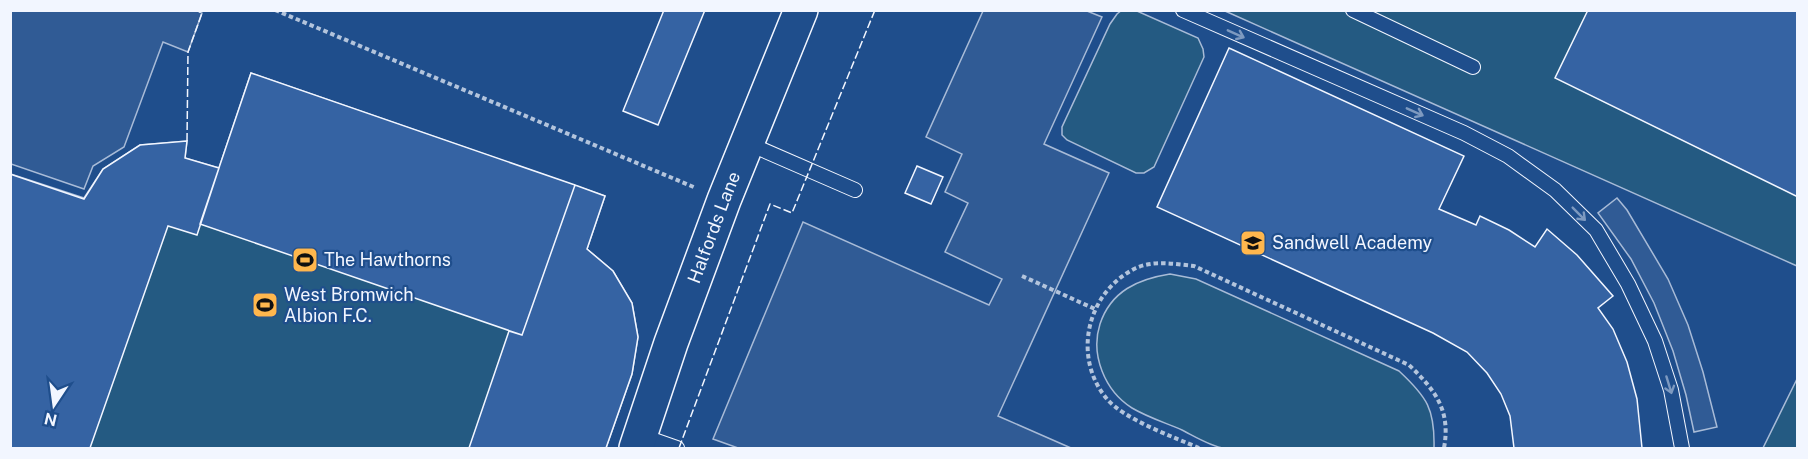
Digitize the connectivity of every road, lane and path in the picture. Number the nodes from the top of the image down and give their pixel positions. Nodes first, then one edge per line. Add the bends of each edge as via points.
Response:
1 (274, 10) edge
2 (801, 10) edge
3 (1183, 10) edge
4 (1353, 10) edge
5 (1473, 67) dead end
6 (747, 142) junction
7 (855, 190) dead end
8 (724, 200) junction
9 (1022, 276) dead end
10 (1095, 309) junction
11 (638, 442) edge
12 (677, 448) edge
13 (1200, 448) edge
14 (1444, 448) edge
15 (1682, 448) edge

1 - 8 path
2 - 6 street, Halfords Lane
3 -> 15 lane via 1464,133 1508,156 1555,190 1596,230 1628,284 1655,341 1671,390
4 - 5 lane
6 - 7 lane
6 - 8 street, Halfords Lane
8 - 11 street, Halfords Lane
9 - 10 path
10 - 13 path via 1087,354 1092,376 1108,400 1128,416
10 - 14 path via 1114,282 1137,267 1163,262 1194,266 1408,365 1428,383 1440,402 1446,423
11 - 12 lane

